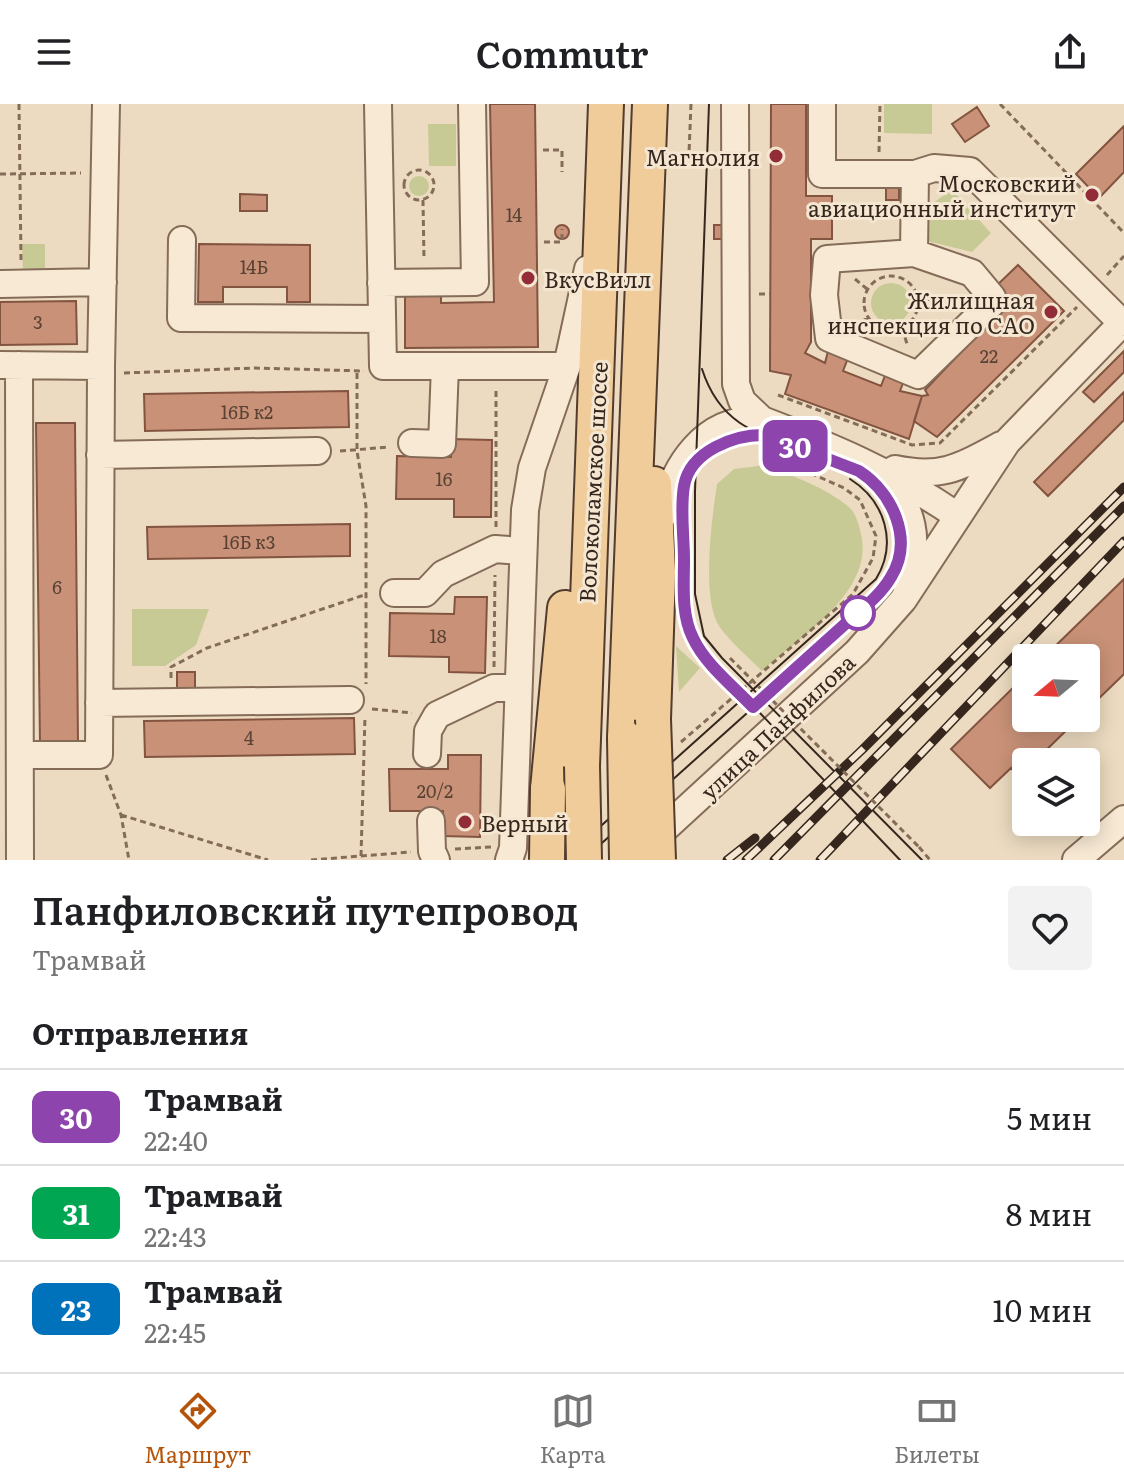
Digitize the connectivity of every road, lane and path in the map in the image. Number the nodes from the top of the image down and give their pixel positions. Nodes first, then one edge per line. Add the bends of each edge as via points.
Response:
1 (19, 104) edge
2 (106, 104) edge
3 (378, 104) edge
4 (472, 104) edge
5 (606, 104) edge
6 (650, 104) edge
7 (691, 104) edge
8 (735, 104) edge
9 (822, 104) edge
10 (880, 104) edge
11 (1000, 104) edge
12 (543, 150) dead end
13 (720, 166) dead end
14 (562, 172) dead end
15 (20, 173) junction
16 (105, 173) junction
17 (0, 174) edge
18 (879, 174) junction
19 (915, 174) junction
20 (604, 175) junction
21 (423, 200) junction
22 (562, 229) dead end
23 (1124, 233) edge
24 (182, 240) dead end
25 (544, 242) dead end
26 (914, 253) junction
27 (1124, 256) edge
28 (641, 280) junction
29 (103, 282) junction
30 (381, 283) junction
31 (424, 283) junction
32 (10, 284) edge
33 (1091, 293) junction
34 (755, 294) dead end
35 (770, 294) dead end
36 (992, 297) junction
37 (918, 300) junction
38 (382, 319) junction
39 (1123, 322) edge
40 (598, 350) junction
41 (9, 365) edge
42 (383, 366) junction
43 (445, 366) junction
44 (496, 366) junction
45 (567, 366) junction
46 (101, 369) junction
47 (357, 373) junction
48 (778, 395) dead end
49 (584, 417) junction
50 (762, 420) junction
51 (1007, 442) junction
52 (412, 443) joint
53 (317, 451) joint
54 (357, 451) junction
55 (763, 452) dead end
56 (100, 455) junction
57 (872, 464) junction
58 (956, 515) junction
59 (508, 550) junction
60 (658, 572) junction
61 (381, 593) junction
62 (890, 614) junction
63 (730, 658) dead end
64 (506, 688) junction
65 (171, 702) junction
66 (99, 703) junction
67 (358, 704) junction
68 (437, 715) junction
69 (13, 743) edge
70 (678, 745) dead end
71 (427, 754) dead end
72 (99, 755) junction
73 (121, 815) junction
74 (1124, 819) edge
75 (431, 821) dead end
76 (434, 855) edge
77 (361, 856) junction
78 (514, 856) edge
79 (20, 860) edge
80 (129, 860) edge
81 (268, 860) edge
82 (311, 860) edge
83 (547, 860) edge
84 (584, 860) edge
85 (627, 860) edge
86 (658, 860) edge
87 (930, 860) edge
88 (1076, 860) edge

1 - 15 path
2 - 16 street
3 - 30 street
4 - 31 street via 475,282
5 - 20 main road, Волоколамское шоссе
6 - 28 main road, Волоколамское шоссе
7 - 13 path via 689,153 682,166
8 - 50 street via 736,384 742,401
9 - 18 street via 822,174
10 - 18 path
11 - 23 path
12 - 14 path via 562,150
15 - 16 path
15 - 17 path
15 - 32 path
16 - 29 street
18 - 19 street
19 - 26 street
19 - 33 street via 934,168 970,171
20 - 40 main road, Волоколамское шоссе
20 - 45 street
21 - 21 path via 433,192 433,178 415,170 405,179 406,192
21 - 31 path
22 - 25 path via 562,242
24 - 38 street via 181,318
26 - 36 street via 972,273
26 - 36 street via 827,259 829,338 918,375 955,343
27 - 33 path
28 - 60 main road, Волоколамское шоссе
28 - 85 main road, Волоколамское шоссе, bridge via 625,738
29 - 32 street
29 - 46 street
30 - 31 street
30 - 38 street
33 - 39 street
33 - 48 path via 940,443 912,445
34 - 35 path
36 - 37 path
37 - 37 path via 908,281 886,276 872,283 864,303 873,323 894,330 912,320
38 - 42 street
39 - 51 street, улица Панфилова
40 - 49 main road
40 - 84 main road, Волоколамское шоссе, bridge via 582,766
41 - 46 street
41 - 69 street
42 - 43 street
42 - 47 path
43 - 44 street
43 - 52 street via 442,444
44 - 45 street
44 - 59 path
45 - 49 street
45 - 59 street
46 - 47 path
46 - 56 street
47 - 54 path
49 - 83 main road, bridge via 548,789
50 - 57 street
50 - 60 street via 727,424 686,457 669,487 661,519
51 - 57 street via 933,475
51 - 58 street, улица Панфилова
52 - 54 path
53 - 54 path
53 - 56 street
54 - 61 path
55 - 70 path via 860,500 876,536 873,558 853,594
56 - 66 street
57 - 58 street
57 - 62 street via 908,508 915,540 910,568
58 - 62 street, улица Панфилова
59 - 61 street via 443,574 425,593
59 - 64 street
59 - 64 path
60 - 86 main road, Волоколамское шоссе, bridge via 653,719
61 - 65 path via 207,648 171,667
61 - 67 path
62 - 85 street, улица Панфилова via 857,652
63 - 87 path, bridge
64 - 68 street
64 - 78 street
65 - 66 street
65 - 67 street
66 - 72 street
67 - 68 path
67 - 77 path
68 - 71 street via 428,731
69 - 72 street
69 - 79 street
72 - 73 path
73 - 80 path
73 - 81 path
74 - 88 street
75 - 76 street
76 - 77 path
76 - 78 path
77 - 82 path

